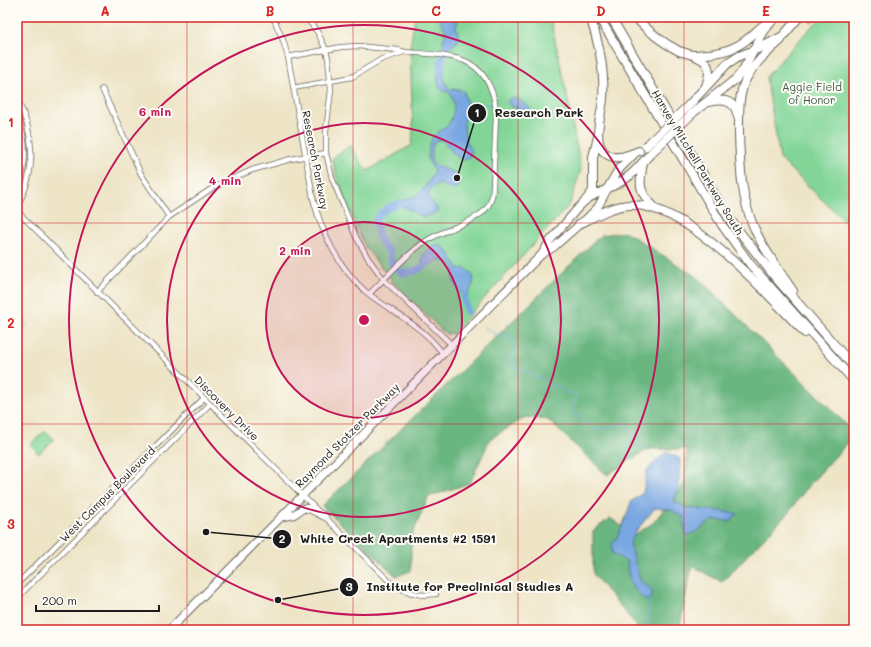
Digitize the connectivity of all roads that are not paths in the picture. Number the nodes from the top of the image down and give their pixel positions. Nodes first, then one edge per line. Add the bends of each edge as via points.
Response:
1 (273, 17) edge
2 (306, 17) edge
3 (590, 17) edge
4 (599, 17) edge
5 (611, 17) edge
6 (635, 17) edge
7 (776, 17) edge
8 (799, 17) edge
9 (783, 36) junction
10 (326, 50) junction
11 (753, 50) junction
12 (405, 52) junction
13 (693, 55) junction
14 (288, 57) junction
15 (331, 81) junction
16 (293, 88) junction
17 (706, 88) junction
18 (102, 89) dead end
19 (17, 99) edge
20 (705, 102) junction
21 (17, 115) edge
22 (739, 122) junction
23 (30, 136) junction
24 (598, 136) junction
25 (24, 137) junction
26 (649, 149) junction
27 (639, 152) junction
28 (326, 153) junction
29 (305, 156) junction
30 (643, 162) junction
31 (608, 188) junction
32 (17, 192) edge
33 (586, 200) junction
34 (17, 206) edge
35 (656, 208) junction
36 (17, 211) edge
37 (169, 218) junction
38 (579, 224) junction
39 (541, 255) junction
40 (384, 280) junction
41 (97, 292) junction
42 (369, 294) junction
43 (819, 328) junction
44 (452, 346) junction
45 (444, 354) junction
46 (854, 367) edge
47 (854, 382) edge
48 (204, 398) junction
49 (210, 404) junction
50 (173, 428) junction
51 (179, 434) junction
52 (302, 496) junction
53 (324, 516) junction
54 (281, 517) junction
55 (17, 584) edge
56 (436, 594) dead end
57 (17, 598) edge
58 (169, 630) edge

1 - 14 street, Research Parkway
2 - 10 street, Research Parkway
3 - 24 highway via 598,42 603,79
4 - 47 highway, Harvey Mitchell Parkway South via 722,225 754,269
5 - 43 highway, Harvey Mitchell Parkway South via 728,217
6 - 13 highway via 661,39 680,51
7 - 11 highway, Raymond Stotzer Parkway via 767,26
7 - 13 highway via 736,48 717,54
8 - 9 highway, Raymond Stotzer Parkway
9 - 11 highway, Raymond Stotzer Parkway
9 - 22 highway via 754,67 746,80
10 - 12 street via 358,46
10 - 14 street
10 - 15 street, Research Parkway
11 - 17 highway, Raymond Stotzer Parkway via 727,64
11 - 20 highway, Raymond Stotzer Parkway via 741,73
12 - 15 street via 382,59 352,77
12 - 40 street via 455,59 469,63 481,73 496,104 492,197 489,205 479,215 435,235 413,251
13 - 17 highway via 704,61 709,69
14 - 16 street, Research Parkway
15 - 16 street
15 - 28 street, Research Parkway
16 - 29 street, Research Parkway
17 - 26 highway, Raymond Stotzer Parkway, bridge
18 - 37 street via 141,174
19 - 23 street
20 - 22 highway via 728,102 736,110
20 - 26 highway, Raymond Stotzer Parkway, bridge
21 - 25 street
22 - 43 highway via 743,187 755,231 767,253
23 - 25 street
23 - 34 street via 30,170 27,185
24 - 27 highway via 600,145 608,156 619,157
24 - 33 highway via 593,157 593,191
25 - 32 street via 25,167
26 - 27 highway, Raymond Stotzer Parkway
26 - 30 highway, Raymond Stotzer Parkway
27 - 31 highway, Raymond Stotzer Parkway via 625,162
28 - 29 street
28 - 40 street, Research Parkway via 332,178 356,237
29 - 37 street via 236,176 214,187
29 - 42 street, Research Parkway via 322,228 340,261
30 - 31 highway, Raymond Stotzer Parkway via 629,178
30 - 35 highway via 640,188
31 - 33 main road, Raymond Stotzer Parkway
31 - 38 main road, Raymond Stotzer Parkway via 598,207
33 - 39 main road, Raymond Stotzer Parkway via 549,242
35 - 38 highway via 632,205 615,207
35 - 47 highway via 687,225 721,250
36 - 41 street, Discovery Drive
37 - 41 street
38 - 39 main road, Raymond Stotzer Parkway
39 - 44 main road, Raymond Stotzer Parkway
40 - 42 street
40 - 44 street, Research Parkway
41 - 48 street, Discovery Drive
42 - 45 street, Research Parkway via 427,336
43 - 46 highway, Harvey Mitchell Parkway South
44 - 45 main road, Raymond Stotzer Parkway
45 - 52 main road, Raymond Stotzer Parkway
48 - 49 street, Discovery Drive
48 - 50 street, West Campus Boulevard
49 - 51 street, West Campus Boulevard
49 - 52 street, Discovery Drive
50 - 51 street
50 - 55 street, West Campus Boulevard
51 - 57 street, West Campus Boulevard
52 - 53 street, Discovery Drive
52 - 54 main road, Raymond Stotzer Parkway
53 - 54 main road via 304,508 294,515
53 - 56 street, Discovery Drive via 394,586 409,592
54 - 58 main road, Raymond Stotzer Parkway

